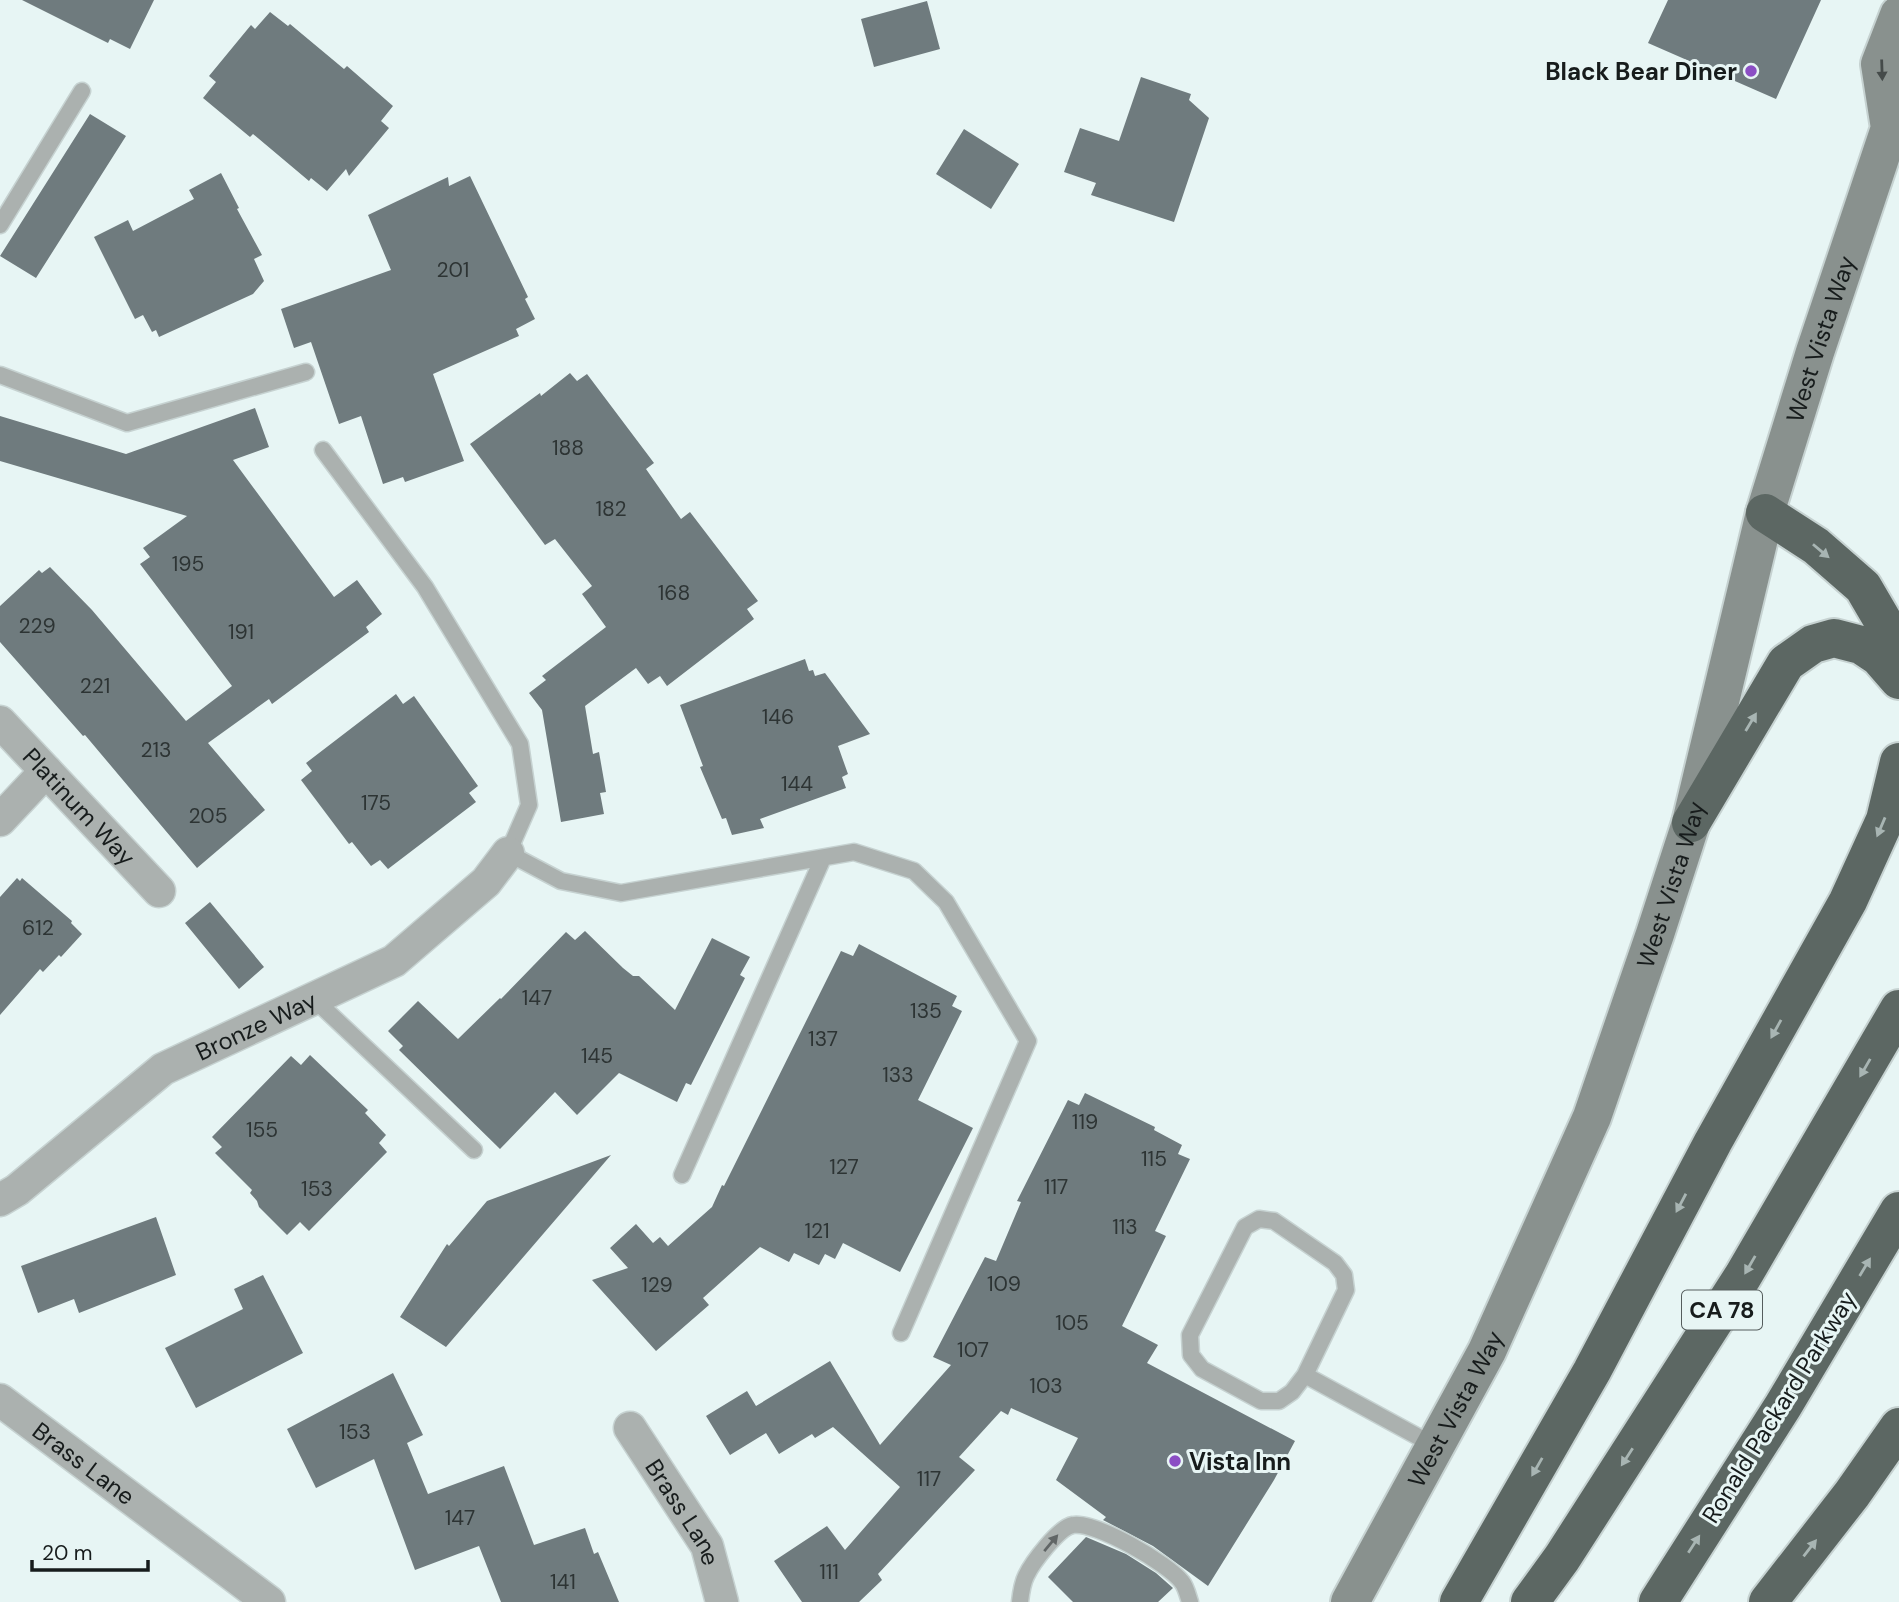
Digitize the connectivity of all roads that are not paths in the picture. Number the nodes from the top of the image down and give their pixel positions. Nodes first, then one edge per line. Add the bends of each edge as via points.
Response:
1 (1899, 15) edge
2 (82, 91) dead end
3 (1894, 127) edge
4 (0, 225) edge
5 (306, 372) dead end
6 (0, 375) edge
7 (323, 450) dead end
8 (1765, 513) junction
9 (1899, 666) edge
10 (1899, 680) edge
11 (0, 722) edge
12 (1899, 762) edge
13 (46, 771) junction
14 (0, 820) edge
15 (1691, 823) junction
16 (508, 853) junction
17 (823, 858) junction
18 (159, 891) dead end
19 (314, 999) junction
20 (1899, 1009) edge
21 (474, 1150) dead end
22 (682, 1175) dead end
23 (0, 1200) edge
24 (1899, 1211) edge
25 (901, 1333) dead end
26 (1305, 1375) junction
27 (0, 1400) edge
28 (1899, 1427) edge
29 (630, 1428) dead end
30 (1435, 1446) junction
31 (269, 1602) edge
32 (722, 1602) edge
33 (1020, 1602) edge
34 (1190, 1602) edge
35 (1350, 1602) edge
36 (1459, 1602) edge
37 (1531, 1602) edge
38 (1657, 1602) edge
39 (1768, 1602) edge

1 -> 3 main road, West Vista Way via 1880,64
2 - 4 lane
3 - 8 main road, West Vista Way via 1815,352
5 - 6 lane via 127,424
7 - 16 lane via 425,587 520,744 529,805
8 -> 9 highway via 1816,546 1863,587 1887,628
8 - 15 main road, West Vista Way
15 -> 10 highway via 1786,663 1813,644 1834,638 1861,645
11 - 13 street, Platinum Way
12 -> 36 highway via 1885,820 1848,901 1592,1371
13 - 14 street
13 - 18 street, Platinum Way
15 - 30 main road, West Vista Way via 1592,1117 1487,1351
16 - 17 lane via 561,881 621,893
16 - 19 street, Bronze Way via 486,882 394,961
17 - 22 lane
17 - 25 lane via 854,852 915,871 946,902 1028,1041
19 - 21 lane
19 - 23 street, Bronze Way via 163,1069
20 -> 37 highway, CA 78 via 1743,1276
38 -> 24 highway, Ronald Packard Parkway via 1783,1406
26 - 26 lane via 1346,1290 1344,1275 1335,1263 1274,1221 1259,1219 1245,1227 1190,1335 1191,1355 1202,1369 1261,1401 1279,1401
26 - 30 lane
27 - 31 street, Brass Lane
39 -> 28 highway
29 - 32 street, Brass Lane via 707,1546
30 - 35 main road, West Vista Way
33 -> 34 lane via 1034,1562 1059,1532 1073,1525 1140,1549 1182,1581

